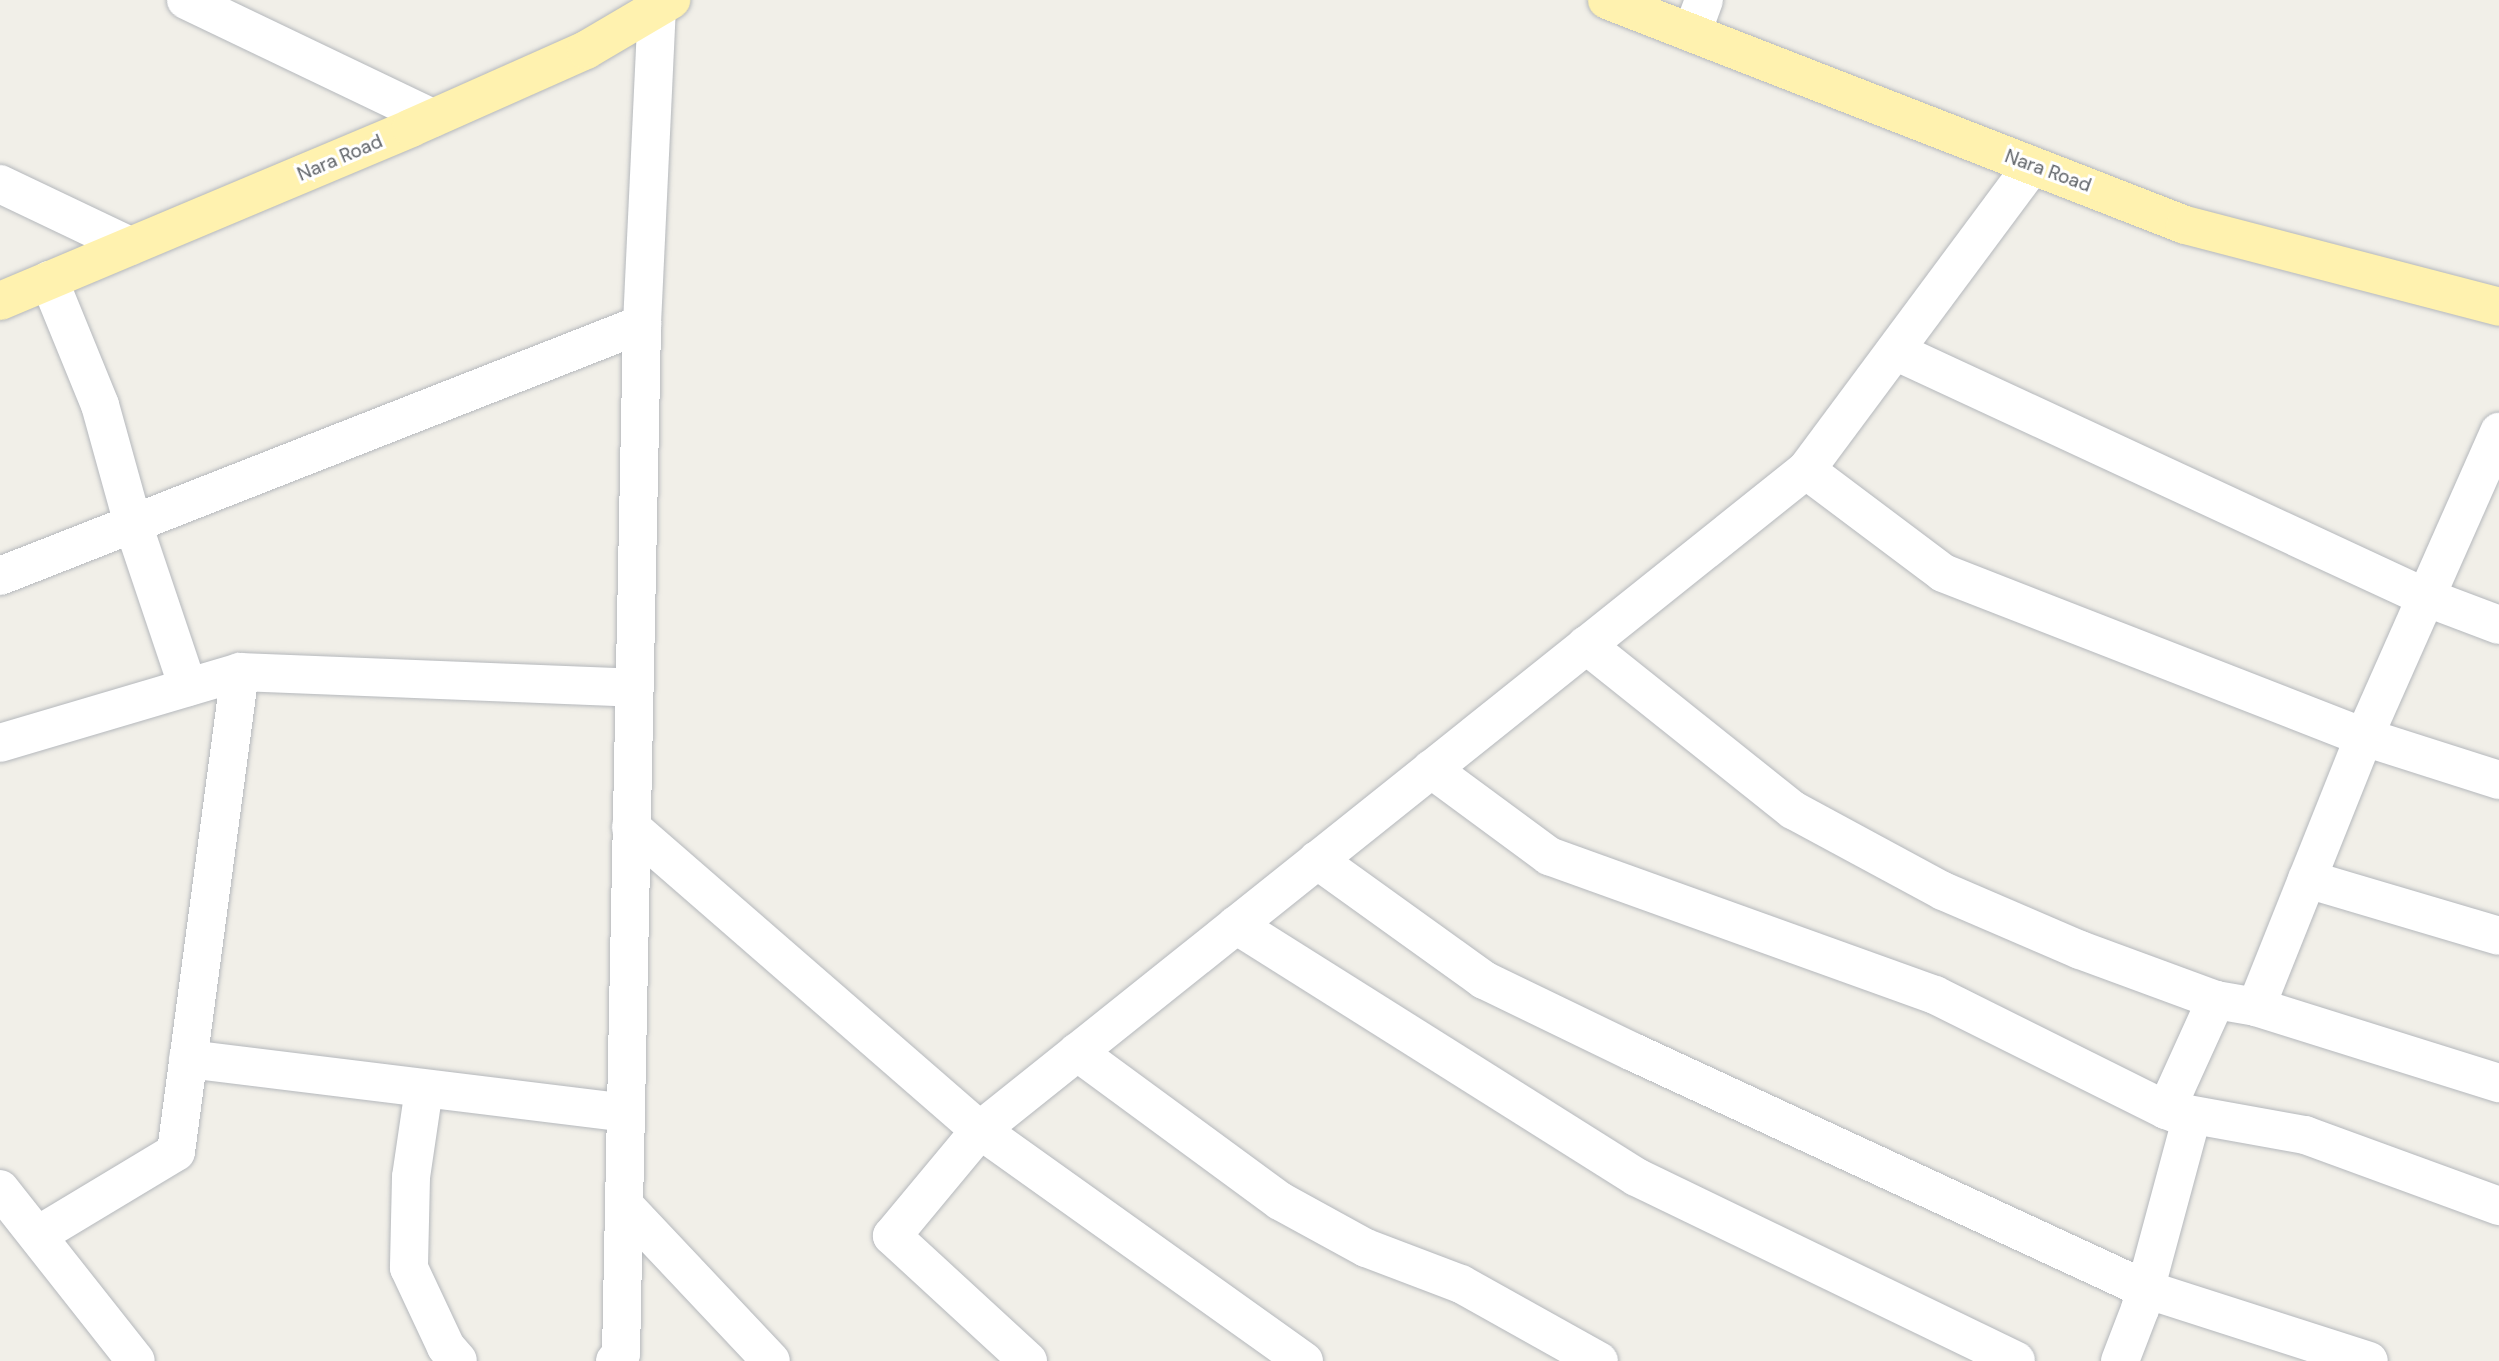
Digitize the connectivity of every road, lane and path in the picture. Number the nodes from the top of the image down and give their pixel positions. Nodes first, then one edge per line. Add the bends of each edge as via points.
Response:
1 (187, 0) edge
2 (1607, 0) edge
3 (664, 5) edge
4 (1698, 16) edge
5 (432, 118) junction
6 (2032, 166) junction
7 (0, 184) edge
8 (131, 246) junction
9 (50, 280) junction
10 (0, 301) edge
11 (2499, 307) edge
12 (642, 324) junction
13 (1895, 351) junction
14 (2499, 432) edge
15 (1806, 470) junction
16 (133, 524) junction
17 (0, 576) edge
18 (2425, 597) junction
19 (2499, 625) edge
20 (1586, 645) junction
21 (240, 672) junction
22 (188, 687) junction
23 (634, 688) junction
24 (2364, 737) junction
25 (0, 743) edge
26 (1431, 769) junction
27 (2499, 780) edge
28 (631, 827) junction
29 (1317, 860) junction
30 (2307, 879) junction
31 (1236, 925) junction
32 (2499, 936) edge
33 (2216, 1000) junction
34 (2256, 1007) junction
35 (1077, 1052) junction
36 (188, 1059) junction
37 (2499, 1083) edge
38 (425, 1089) junction
39 (2166, 1110) junction
40 (626, 1113) junction
41 (980, 1130) junction
42 (0, 1189) edge
43 (624, 1205) junction
44 (2499, 1206) edge
45 (37, 1235) junction
46 (2145, 1289) junction
47 (136, 1361) edge
48 (458, 1361) edge
49 (615, 1361) edge
50 (771, 1361) edge
51 (1028, 1361) edge
52 (1304, 1361) edge
53 (1600, 1361) edge
54 (2016, 1361) edge
55 (2119, 1361) edge
56 (2369, 1361) edge

1 - 5 street
2 - 4 main road, Nara Road
3 - 5 main road, Nara Road via 586,50
3 - 12 street
4 - 6 main road, Nara Road
5 - 8 main road, Nara Road
6 - 11 main road, Nara Road via 2185,225
6 - 13 street
7 - 8 street
8 - 9 main road, Nara Road
9 - 10 main road, Nara Road
9 - 16 street via 100,405
12 - 16 street
12 - 23 street
13 - 15 street
13 - 18 street
14 - 18 street
15 - 20 street
15 - 24 street via 1944,572
16 - 17 street
16 - 22 street
18 - 19 street
18 - 24 street
20 - 26 street
20 - 33 street via 1793,810 1943,891 2080,950
21 - 22 street
21 - 23 street
21 - 36 street
22 - 25 street
23 - 28 street
24 - 27 street
24 - 30 street
26 - 29 street
26 - 39 street via 1549,856 1935,995
28 - 40 street
28 - 41 street
29 - 31 street
29 - 46 street via 1484,980
30 - 32 street
30 - 34 street
31 - 35 street
31 - 54 street via 1636,1177
33 - 34 street
33 - 39 street
34 - 37 street
35 - 41 street
35 - 53 street via 1280,1201 1366,1248 1461,1284
36 - 38 street
36 - 45 street via 176,1152
38 - 40 street
38 - 48 street via 411,1177 409,1268 446,1347
39 - 44 street via 2305,1135
39 - 46 street via 2191,1120
40 - 43 street
41 - 51 street via 892,1236
41 - 52 street
42 - 45 street
43 - 49 street via 621,1354
43 - 50 street
45 - 47 street
46 - 55 street
46 - 56 street

